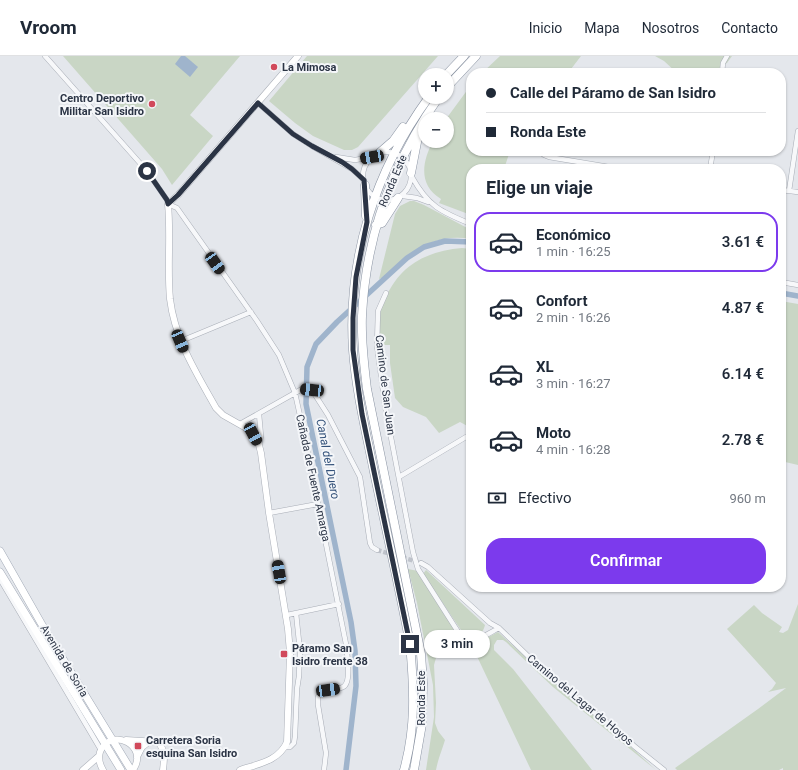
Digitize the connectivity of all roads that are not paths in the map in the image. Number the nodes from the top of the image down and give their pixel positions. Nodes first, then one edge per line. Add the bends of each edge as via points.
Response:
1 (46, 56) edge
2 (298, 56) edge
3 (464, 56) edge
4 (476, 56) edge
5 (727, 56) edge
6 (453, 68) edge
7 (722, 68) edge
8 (454, 80) edge
9 (258, 103) junction
10 (424, 104) edge
11 (412, 120) junction
12 (418, 128) edge
13 (798, 131) edge
14 (418, 140) edge
15 (393, 153) junction
16 (375, 155) junction
17 (330, 156) junction
18 (544, 156) edge
19 (402, 158) junction
20 (589, 164) edge
21 (412, 175) junction
22 (364, 183) junction
23 (786, 191) edge
24 (789, 191) junction
25 (798, 192) edge
26 (375, 197) junction
27 (400, 197) junction
28 (384, 200) junction
29 (429, 202) junction
30 (168, 204) junction
31 (367, 222) junction
32 (466, 222) edge
33 (376, 226) junction
34 (786, 283) edge
35 (798, 285) edge
36 (386, 293) dead end
37 (251, 312) junction
38 (180, 341) junction
39 (295, 393) junction
40 (258, 414) junction
41 (240, 424) junction
42 (466, 437) edge
43 (259, 445) junction
44 (399, 477) junction
45 (318, 504) junction
46 (268, 512) junction
47 (377, 550) dead end
48 (0, 551) edge
49 (421, 563) tunnel mouth
50 (0, 572) edge
51 (0, 579) edge
52 (338, 604) junction
53 (296, 613) junction
54 (286, 615) junction
55 (499, 628) junction
56 (464, 639) junction
57 (469, 649) dead end
58 (112, 740) junction
59 (124, 740) junction
60 (150, 741) junction
61 (285, 747) junction
62 (102, 750) junction
63 (137, 757) junction
64 (83, 770) edge
65 (103, 770) edge
66 (121, 770) edge
67 (132, 770) edge
68 (163, 770) edge
69 (240, 770) edge
70 (324, 770) edge
71 (404, 770) edge
72 (414, 770) edge
73 (664, 770) edge

1 - 30 street via 147,171
2 - 9 street
3 - 6 highway
4 - 8 highway
5 - 7 street
9 - 17 street via 293,134
9 - 30 street
10 - 11 highway, Ronda Este
11 - 15 highway, Ronda Este
11 - 16 highway via 393,141
12 - 19 highway, Ronda Este
13 - 24 street
14 - 21 highway
15 - 16 street
15 - 19 street
15 - 26 highway, Ronda Este
16 - 17 street via 349,160
16 - 22 street via 367,163
17 - 22 street via 352,169
18 - 20 street
19 - 21 street
19 - 28 highway, Ronda Este
21 - 27 street via 410,184
21 - 29 street
22 - 26 street
22 - 31 highway
23 - 24 street
24 - 25 street
26 - 28 street
26 - 31 highway, Ronda Este
27 - 28 street
27 - 29 street
27 - 33 highway via 382,223
28 - 33 highway, Ronda Este
29 - 32 street
30 - 37 street, Cañada de Fuente Amarga via 177,208
30 - 38 street via 170,299
31 - 71 highway, Ronda Este via 360,249 355,289 353,350 362,414 410,644 414,710
33 - 72 highway, Ronda Este via 364,287 363,354 367,389 421,654 422,724
34 - 35 street
36 - 44 street, Camino de San Juan via 378,311 377,346 385,406
37 - 38 street
37 - 39 street, Cañada de Fuente Amarga via 279,355
38 - 41 street via 216,408
39 - 40 street
39 - 45 street, Cañada de Fuente Amarga
39 - 47 street via 302,389 312,390 328,415 360,477 370,543
40 - 41 street
40 - 43 street via 261,436
41 - 43 street via 253,434
42 - 44 street
43 - 46 street
44 - 56 street, Camino de San Juan via 418,569
45 - 46 street
45 - 52 street, Cañada de Fuente Amarga
46 - 54 street
48 - 58 main road, Avenida de Soria
49 - 55 street, Camino del Lagar de Hoyos
50 - 62 main road, Avenida de Soria
51 - 62 street, Avenida de Soria
52 - 53 street
52 - 70 street, Cañada de Fuente Amarga via 346,644 349,679 343,687 321,691 318,697 326,753
53 - 54 street
53 - 61 street via 300,651 295,736 294,743 290,747
54 - 61 street via 290,653 288,732
55 - 56 street via 472,641
55 - 73 street, Camino del Lagar de Hoyos via 577,700
56 - 57 street, Camino de San Juan
58 - 59 street
58 - 62 street
58 - 67 main road, Avenida de Soria
59 - 60 street
59 - 63 street via 132,746
60 - 63 street
60 - 68 street via 158,742 163,748
61 - 69 street via 275,758
62 - 64 street
62 - 65 street via 99,762
62 - 66 main road, Avenida de Soria
63 - 67 street

